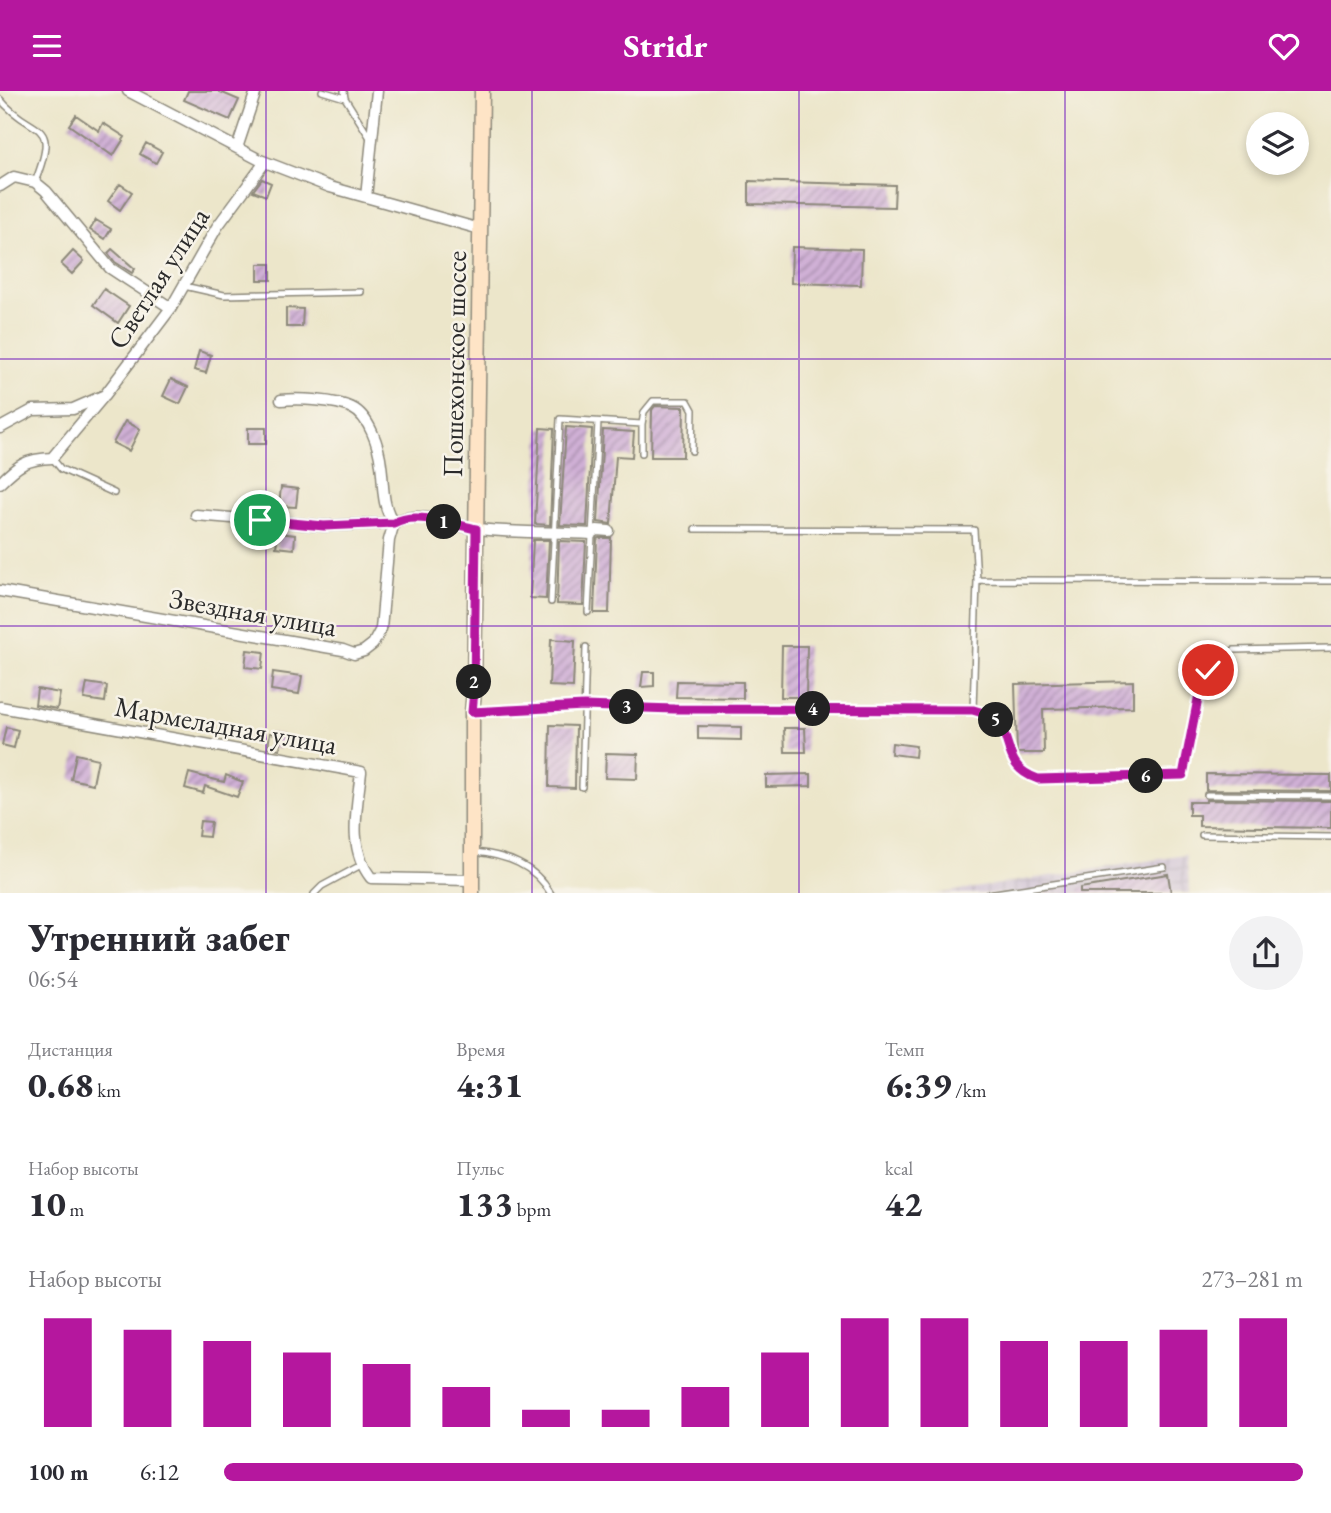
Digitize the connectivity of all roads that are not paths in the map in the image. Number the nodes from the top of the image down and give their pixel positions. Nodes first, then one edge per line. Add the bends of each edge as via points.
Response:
1 (128, 91) edge
2 (256, 91) edge
3 (322, 91) edge
4 (377, 91) edge
5 (482, 91) edge
6 (344, 95) edge
7 (0, 99) edge
8 (373, 143) junction
9 (237, 148) junction
10 (265, 162) junction
11 (35, 182) junction
12 (0, 186) edge
13 (366, 197) junction
14 (480, 229) junction
15 (184, 286) junction
16 (361, 292) dead end
17 (171, 308) junction
18 (105, 395) junction
19 (281, 400) dead end
20 (598, 422) junction
21 (642, 424) junction
22 (0, 428) edge
23 (692, 451) dead end
24 (642, 453) dead end
25 (52, 458) junction
26 (0, 483) edge
27 (114, 493) dead end
28 (196, 515) dead end
29 (394, 523) junction
30 (476, 529) junction
31 (695, 529) dead end
32 (609, 531) dead end
33 (553, 532) junction
34 (591, 534) junction
35 (977, 580) junction
36 (1331, 581) edge
37 (0, 591) edge
38 (551, 602) dead end
39 (588, 613) dead end
40 (586, 647) dead end
41 (1331, 648) edge
42 (584, 706) junction
43 (0, 707) edge
44 (973, 710) junction
45 (472, 712) junction
46 (582, 787) dead end
47 (1207, 795) dead end
48 (1331, 796) edge
49 (1202, 835) dead end
50 (1331, 837) edge
51 (471, 852) junction
52 (361, 865) junction
53 (1164, 867) dead end
54 (472, 889) edge
55 (315, 893) edge
56 (550, 893) edge
57 (995, 893) edge

1 - 9 street
2 - 9 street
3 - 6 lane
4 - 8 street
5 - 14 street, Пошехонское шоссе
6 - 8 lane
7 - 11 lane via 46,139
8 - 13 street
9 - 10 street
10 - 13 street
10 - 15 street, Светлая улица via 217,227
11 - 12 street via 14,177
11 - 17 street via 110,268
13 - 14 street
14 - 30 street, Пошехонское шоссе
15 - 16 lane via 224,295
15 - 17 street, Светлая улица
17 - 18 street, Светлая улица
18 - 22 street, Светлая улица via 73,409 33,410
18 - 25 street
19 - 29 street via 351,407 360,414 377,447 387,515
20 - 21 lane
20 - 33 lane via 560,419
20 - 34 lane
21 - 23 lane via 653,401 688,401
21 - 24 lane
25 - 26 street via 17,466
25 - 27 lane via 61,469
28 - 29 street via 324,526
29 - 30 street via 401,518 433,519
29 - 37 street, Звездная улица via 381,629 373,644 354,655
30 - 33 street
30 - 45 street, Пошехонское шоссе
31 - 35 lane via 974,530
32 - 34 street
33 - 34 street
33 - 38 lane
34 - 39 lane
35 - 36 lane
35 - 44 lane
40 - 42 lane
41 - 44 lane via 1234,650 1219,656 1208,670 1198,699 1183,775 1038,779 1015,764 1000,724
42 - 44 lane
42 - 45 lane
42 - 46 lane
43 - 52 street, Мармеладная улица via 361,772 355,839
45 - 51 street, Пошехонское шоссе
47 - 48 lane
49 - 50 lane
51 - 54 street, Пошехонское шоссе
51 - 56 lane via 495,854 521,864 544,880
52 - 54 street via 371,878
52 - 55 lane
53 - 57 lane

